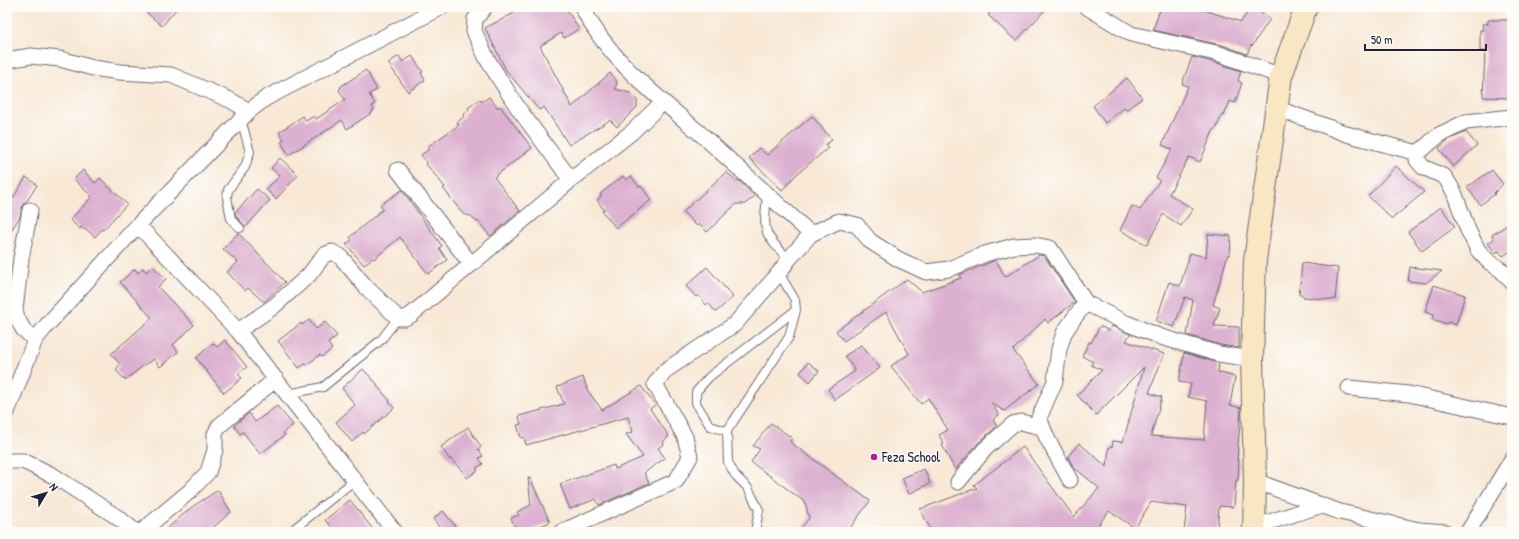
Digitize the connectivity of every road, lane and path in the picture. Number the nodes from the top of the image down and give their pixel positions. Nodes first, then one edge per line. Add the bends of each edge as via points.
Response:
1 (485, 7) edge
2 (582, 7) edge
3 (1087, 7) edge
4 (1306, 7) edge
5 (436, 8) edge
6 (7, 60) edge
7 (1281, 76) junction
8 (663, 102) junction
9 (1276, 108) junction
10 (245, 115) junction
11 (1512, 117) edge
12 (1418, 153) junction
13 (398, 170) dead end
14 (571, 180) junction
15 (767, 194) junction
16 (30, 210) dead end
17 (138, 225) junction
18 (240, 228) dead end
19 (810, 234) junction
20 (790, 259) junction
21 (471, 264) junction
22 (779, 273) junction
23 (1512, 282) edge
24 (1086, 304) junction
25 (796, 310) junction
26 (398, 318) junction
27 (12, 319) edge
28 (238, 331) junction
29 (35, 340) junction
30 (1252, 359) junction
31 (276, 379) junction
32 (1349, 388) dead end
33 (288, 394) junction
34 (7, 412) edge
35 (1512, 417) edge
36 (1041, 427) junction
37 (727, 431) junction
38 (1512, 459) edge
39 (7, 461) edge
40 (355, 480) junction
41 (1070, 480) dead end
42 (1255, 481) junction
43 (958, 482) dead end
44 (1322, 505) junction
45 (1254, 530) edge
46 (136, 532) edge
47 (141, 532) edge
48 (290, 532) edge
49 (395, 532) edge
50 (561, 532) edge
51 (755, 532) edge
52 (1445, 532) edge
53 (1468, 532) edge

1 - 14 street via 475,19 474,31 487,59 518,108
2 - 8 street via 608,49
3 - 7 street via 1131,34 1220,54
4 - 7 main road
5 - 10 street via 266,98
6 - 10 street via 32,56 60,59 120,72 171,75 230,100
7 - 9 main road
8 - 14 street via 632,132
8 - 15 street
9 - 12 street via 1350,136
9 - 30 main road via 1255,260
10 - 17 street
10 - 18 lane via 250,152 245,167 228,190 227,197 232,219
11 - 12 street via 1466,122 1439,135
12 - 23 street via 1417,160 1423,167 1445,177 1454,192 1478,250
13 - 21 street
14 - 21 street
15 - 19 street
15 - 20 lane via 767,233 773,244
16 - 27 street
17 - 28 street
17 - 29 street
19 - 20 street
19 - 24 street via 839,221 856,225 870,241 926,272 949,269 985,254 1014,246 1036,245 1050,248
20 - 22 street
21 - 26 street via 411,315
22 - 25 lane via 796,300
22 - 50 street via 735,324 666,370 655,384 685,437 690,457 676,481
24 - 30 street via 1161,337 1219,354
24 - 36 street via 1064,332 1054,381 1038,418
25 - 37 lane via 790,337
25 - 37 lane via 709,377 696,392 696,403 710,426
26 - 28 street via 366,287 340,256 332,252 324,255 309,275 273,307
26 - 33 lane via 381,340 323,387
27 - 29 street
28 - 31 street
29 - 34 street
30 - 42 main road
31 - 33 street
31 - 47 street via 219,426 215,434 215,450 208,472 190,491
32 - 35 street via 1409,394
33 - 40 street
36 - 41 street
36 - 43 street via 1021,422 1013,424 985,449
37 - 51 lane via 728,462 735,475 748,488 759,510
38 - 53 street
39 - 46 street via 23,461 54,476
40 - 48 lane
40 - 49 street
42 - 44 street
42 - 45 main road
44 - 45 street
44 - 52 street via 1340,512 1419,530

